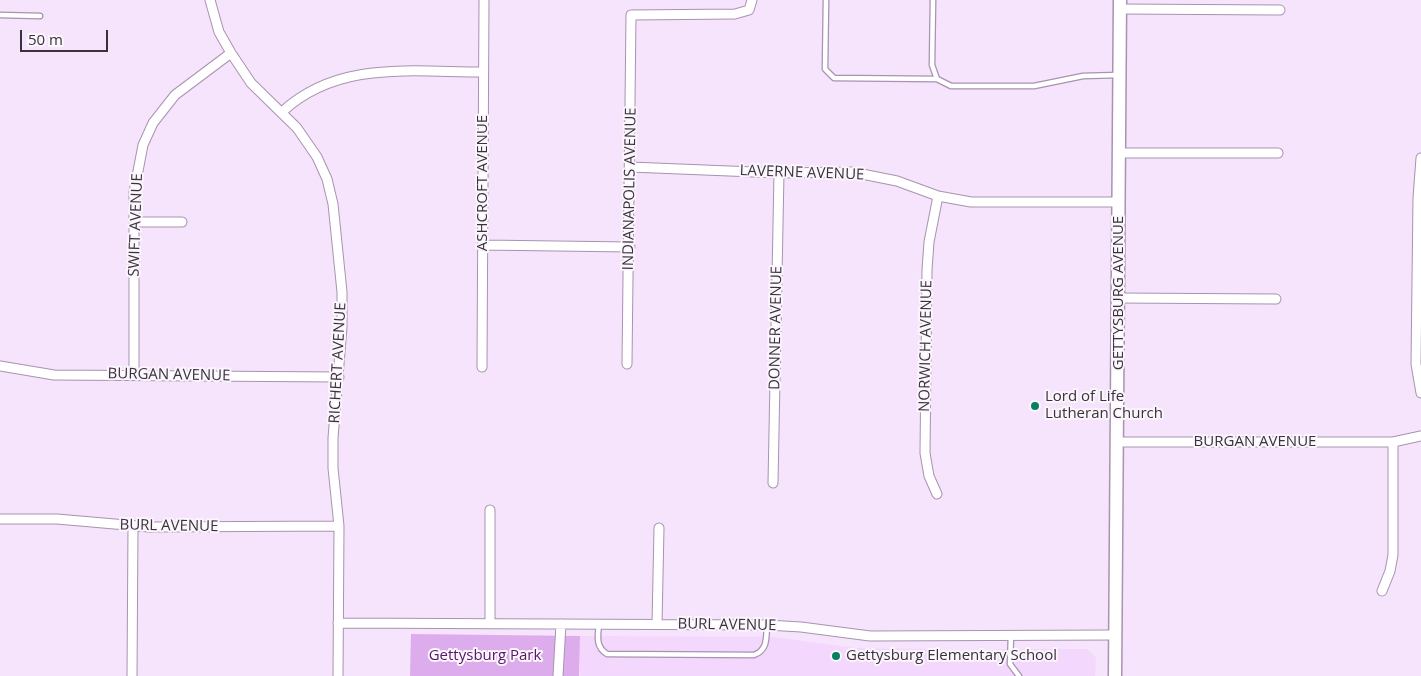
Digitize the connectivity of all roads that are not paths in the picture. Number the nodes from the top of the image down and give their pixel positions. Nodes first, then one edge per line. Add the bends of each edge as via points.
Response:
1 (210, 0) edge
2 (484, 0) edge
3 (752, 0) edge
4 (826, 0) edge
5 (933, 0) edge
6 (1120, 5) edge
7 (1280, 10) dead end
8 (0, 15) edge
9 (40, 16) dead end
10 (231, 53) junction
11 (483, 72) junction
12 (1120, 75) junction
13 (937, 79) junction
14 (282, 112) junction
15 (1119, 153) junction
16 (1278, 153) dead end
17 (1421, 158) edge
18 (630, 167) junction
19 (779, 173) junction
20 (938, 196) junction
21 (1119, 202) junction
22 (134, 222) junction
23 (182, 222) dead end
24 (483, 245) junction
25 (630, 247) junction
26 (1118, 298) junction
27 (1276, 299) dead end
28 (627, 364) dead end
29 (0, 366) edge
30 (482, 367) dead end
31 (134, 375) junction
32 (339, 377) junction
33 (1421, 393) edge
34 (1421, 436) edge
35 (1118, 442) junction
36 (1393, 442) junction
37 (773, 483) dead end
38 (937, 494) dead end
39 (490, 510) dead end
40 (0, 519) edge
41 (133, 526) junction
42 (339, 526) junction
43 (659, 528) dead end
44 (1382, 591) dead end
45 (338, 623) junction
46 (490, 623) junction
47 (561, 624) junction
48 (599, 624) junction
49 (657, 624) junction
50 (767, 625) junction
51 (1011, 635) junction
52 (1116, 635) junction
53 (132, 676) edge
54 (338, 676) edge
55 (558, 676) edge
56 (1019, 676) edge
57 (1116, 676) edge

1 - 10 street, RICHERT AVENUE
2 - 11 street, ASHCROFT AVENUE
3 - 18 street, INDIANAPOLIS AVENUE via 749,10 735,14 631,15
4 - 13 lane via 825,69 834,78
5 - 13 lane via 932,65
6 - 7 street
6 - 12 street, GETTYSBURG AVENUE
8 - 9 lane
10 - 14 street, RICHERT AVENUE via 251,83
10 - 22 street, SWIFT AVENUE via 175,95 153,123 137,168
11 - 14 street via 368,72 344,76 306,93
11 - 24 street, ASHCROFT AVENUE
12 - 13 lane via 1083,76 1034,86 951,86
12 - 15 street, GETTYSBURG AVENUE
14 - 32 street, RICHERT AVENUE via 317,156 333,204 342,292
15 - 16 street
15 - 21 street, GETTYSBURG AVENUE
17 - 33 street via 1416,364
18 - 19 street, LAVERNE AVENUE
18 - 25 street, INDIANAPOLIS AVENUE
19 - 20 street, LAVERNE AVENUE via 852,172 896,181
19 - 37 street, DONNER AVENUE
20 - 21 street, LAVERNE AVENUE via 971,202
20 - 38 street, NORWICH AVENUE via 927,270 925,454
21 - 26 street, GETTYSBURG AVENUE
22 - 23 street
22 - 31 street, SWIFT AVENUE
24 - 25 street
24 - 30 street, ASHCROFT AVENUE
25 - 28 street, INDIANAPOLIS AVENUE
26 - 27 street
26 - 35 street, GETTYSBURG AVENUE
29 - 31 street, BURGAN AVENUE via 54,375
31 - 32 street, BURGAN AVENUE
32 - 42 street, RICHERT AVENUE via 333,438
34 - 36 street, BURGAN AVENUE
35 - 36 street, BURGAN AVENUE
35 - 52 street, GETTYSBURG AVENUE
36 - 44 street via 1393,554
39 - 46 street
40 - 41 street, BURL AVENUE via 57,519
41 - 42 street, BURL AVENUE
41 - 53 street
42 - 45 street, RICHERT AVENUE
43 - 49 street
45 - 46 street, BURL AVENUE
45 - 54 street, RICHERT AVENUE
46 - 47 street, BURL AVENUE
47 - 48 street, BURL AVENUE
47 - 55 street
48 - 49 street, BURL AVENUE
48 - 50 lane via 598,644 606,654 754,655 762,652 765,646
49 - 50 street, BURL AVENUE
50 - 51 street, BURL AVENUE via 801,626 870,636
51 - 52 street, BURL AVENUE
51 - 56 lane via 1010,664
52 - 57 street, GETTYSBURG AVENUE

